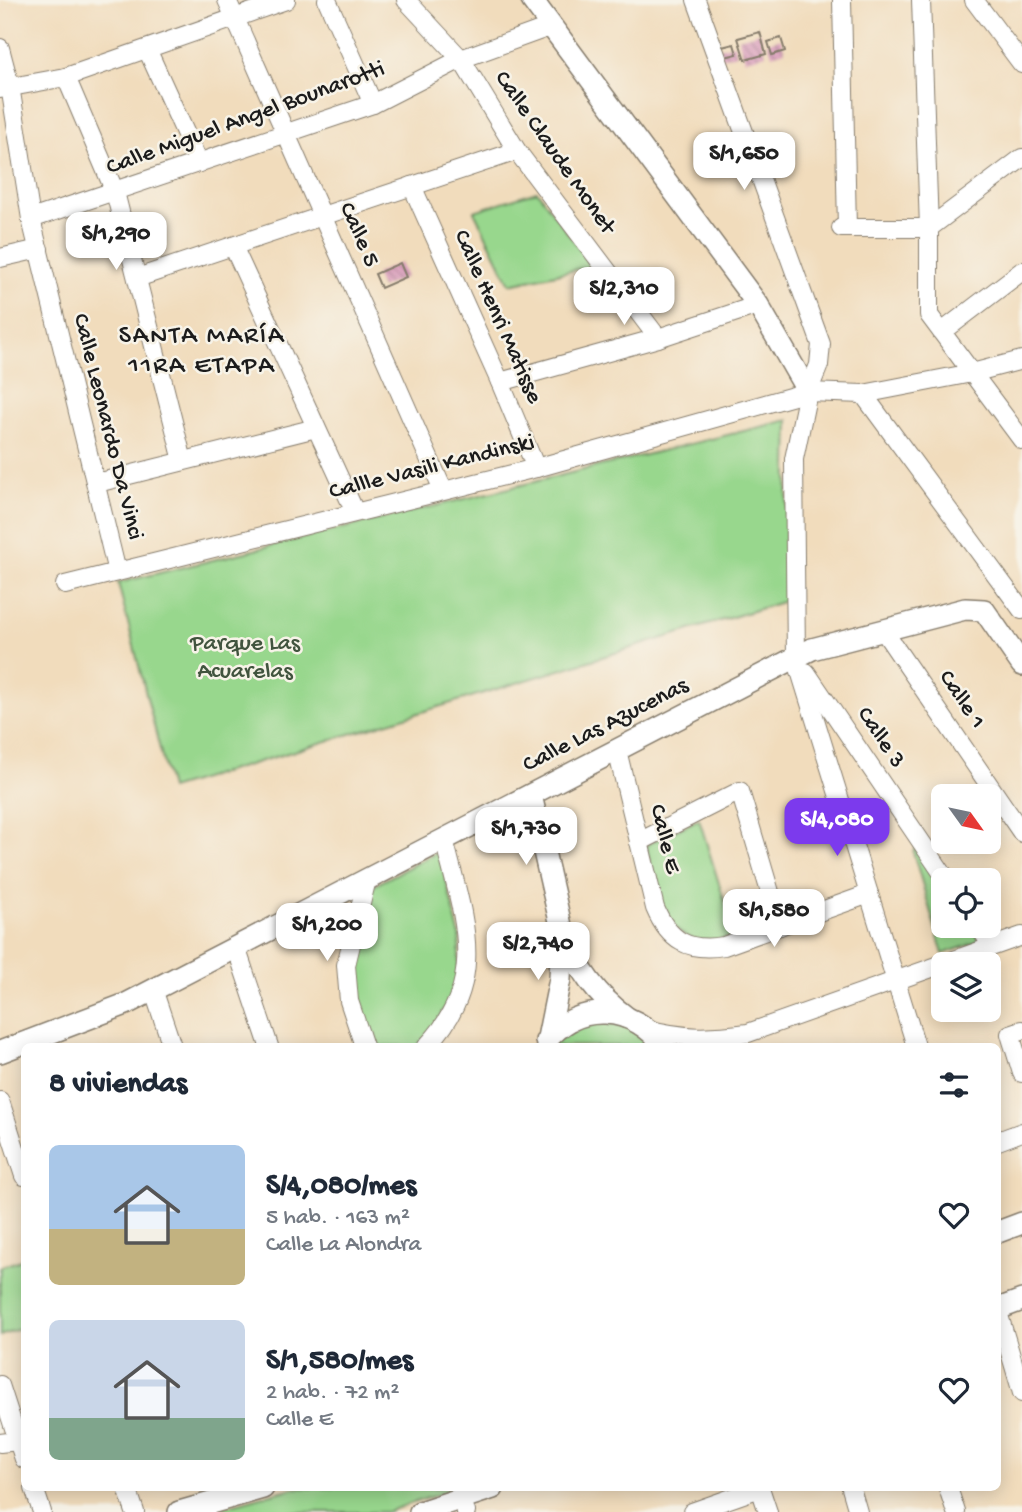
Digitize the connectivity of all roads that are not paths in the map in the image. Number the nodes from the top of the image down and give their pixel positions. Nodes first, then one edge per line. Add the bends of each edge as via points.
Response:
1 (227, 0) edge
2 (286, 0) edge
3 (327, 0) edge
4 (406, 0) edge
5 (532, 0) edge
6 (696, 0) edge
7 (842, 0) edge
8 (921, 0) edge
9 (974, 0) edge
10 (235, 18) junction
11 (552, 26) junction
12 (0, 48) edge
13 (147, 49) junction
14 (461, 59) junction
15 (1022, 64) edge
16 (66, 77) junction
17 (5, 87) edge
18 (373, 104) junction
19 (286, 134) junction
20 (517, 151) junction
21 (1022, 158) edge
22 (199, 163) junction
23 (412, 186) junction
24 (115, 192) junction
25 (322, 216) junction
26 (31, 219) junction
27 (929, 228) junction
28 (233, 246) junction
29 (39, 249) junction
30 (0, 258) edge
31 (1022, 271) edge
32 (137, 278) junction
33 (758, 305) junction
34 (942, 332) junction
35 (658, 338) junction
36 (1022, 360) edge
37 (972, 373) junction
38 (500, 382) junction
39 (808, 392) junction
40 (863, 394) junction
41 (316, 428) junction
42 (1022, 440) edge
43 (183, 461) junction
44 (536, 468) junction
45 (97, 483) junction
46 (443, 490) junction
47 (355, 512) junction
48 (117, 572) junction
49 (65, 585) dead end
50 (1022, 610) edge
51 (883, 630) junction
52 (796, 658) junction
53 (1022, 665) edge
54 (855, 745) junction
55 (617, 750) junction
56 (827, 759) junction
57 (531, 794) junction
58 (1022, 833) edge
59 (444, 839) junction
60 (639, 842) junction
61 (939, 868) edge
62 (367, 879) junction
63 (869, 894) junction
64 (780, 926) junction
65 (562, 930) junction
66 (1022, 936) edge
67 (987, 938) edge
68 (992, 946) junction
69 (236, 947) junction
70 (895, 981) junction
71 (153, 989) junction
72 (626, 1017) junction
73 (647, 1029) junction
74 (1016, 1032) edge
75 (748, 1033) junction
76 (545, 1042) edge
77 (24, 1043) edge
78 (171, 1043) edge
79 (268, 1043) edge
80 (363, 1043) edge
81 (430, 1043) edge
82 (660, 1043) edge
83 (731, 1043) edge
84 (915, 1043) edge
85 (21, 1044) edge
86 (0, 1052) edge
87 (1022, 1073) edge
88 (0, 1101) edge
89 (1022, 1132) edge
90 (1001, 1140) edge
91 (21, 1167) edge
92 (1022, 1223) edge
93 (1001, 1231) edge
94 (1022, 1300) edge
95 (1001, 1310) edge
96 (1001, 1321) edge
97 (0, 1385) edge
98 (1022, 1393) edge
99 (18, 1441) junction
100 (0, 1443) edge
101 (21, 1450) edge
102 (35, 1491) edge
103 (128, 1491) edge
104 (488, 1491) edge
105 (752, 1491) edge
106 (761, 1491) edge
107 (852, 1491) edge
108 (949, 1491) edge
109 (223, 1493) edge
110 (464, 1505) edge
111 (42, 1512) edge
112 (135, 1512) edge
113 (179, 1512) edge
114 (420, 1512) edge
115 (692, 1512) edge
116 (768, 1512) edge
117 (858, 1512) edge
118 (956, 1512) edge

1 - 10 street, Calle 5
2 - 10 street
3 - 18 street
4 - 14 street, Calle Claude Monet
5 - 11 street
6 - 39 street via 821,344 816,378
7 - 27 street via 844,228
8 - 27 street
9 - 15 street
10 - 13 street
10 - 19 street, Calle 5
11 - 14 street, Calle Miguel Angel Bounarotti
11 - 33 street
12 - 17 street, Calle Leonardo Da Vinci
13 - 16 street
13 - 22 street
14 - 18 street, Calle Miguel Angel Bounarotti
14 - 20 street, Calle Claude Monet
16 - 17 street
16 - 24 street
17 - 26 street, Calle Leonardo Da Vinci
18 - 19 street, Calle Miguel Angel Bounarotti
19 - 22 street, Calle Miguel Angel Bounarotti
19 - 25 street, Calle 5
20 - 23 street
20 - 35 street, Calle Claude Monet
21 - 27 street
22 - 24 street, Calle Miguel Angel Bounarotti
23 - 25 street
23 - 38 street, Calle Henri Matisse
24 - 26 street, Calle Miguel Angel Bounarotti
24 - 32 street
25 - 28 street
25 - 46 street, Calle 5
26 - 29 street, Calle Leonardo Da Vinci
27 - 34 street via 929,315
28 - 32 street
28 - 41 street
29 - 30 street
29 - 45 street, Calle Leonardo Da Vinci
31 - 34 street
32 - 43 street
33 - 35 street
33 - 39 street
34 - 37 street
35 - 38 street
36 - 37 street, Callle Vasili Kandinski
37 - 40 street, Callle Vasili Kandinski
37 - 42 street
38 - 44 street, Calle Henri Matisse
39 - 40 street, Callle Vasili Kandinski
39 - 44 street, Callle Vasili Kandinski
39 - 52 street via 794,459
40 - 50 street
41 - 43 street
41 - 47 street
43 - 45 street
44 - 46 street, Callle Vasili Kandinski
45 - 48 street, Calle Leonardo Da Vinci
46 - 47 street, Callle Vasili Kandinski
47 - 48 street, Callle Vasili Kandinski
48 - 49 street, Callle Vasili Kandinski
51 - 52 street, Calle Las Azucenas via 812,649
51 - 53 street, Calle Las Azucenas via 965,609 984,610
51 - 58 street, Calle 1
52 - 54 street, Calle 3
52 - 55 street, Calle Las Azucenas
52 - 56 street
54 - 56 street
54 - 61 street, Calle 3
55 - 57 street, Calle Las Azucenas
55 - 60 street, Calle E
56 - 63 street
57 - 59 street, Calle Las Azucenas
57 - 65 street
59 - 62 street, Calle Las Azucenas
59 - 81 street via 468,953 457,1004
60 - 64 street, Calle E via 655,908 674,937 708,949
60 - 64 street via 740,791
62 - 69 street, Calle Las Azucenas
62 - 80 street via 346,965 349,1001
63 - 64 street, Calle E
63 - 70 street
65 - 72 street via 583,975
65 - 76 street via 560,979
66 - 68 street
67 - 68 street
68 - 70 street
69 - 71 street, Calle Las Azucenas
69 - 79 street
70 - 75 street
70 - 84 street
71 - 77 street, Calle Las Azucenas
71 - 78 street
72 - 73 street
72 - 76 street via 602,1013 578,1017
73 - 75 street via 708,1038
73 - 82 street
74 - 87 street
75 - 83 street
85 - 86 street, Calle Las Azucenas
88 - 91 street
89 - 90 street
92 - 93 street
94 - 95 street
96 - 98 street
97 - 99 street
99 - 100 street
99 - 101 street
102 - 111 street
103 - 112 street
104 - 110 street
105 - 115 street
106 - 116 street
107 - 117 street
108 - 118 street
109 - 113 street
110 - 114 street

